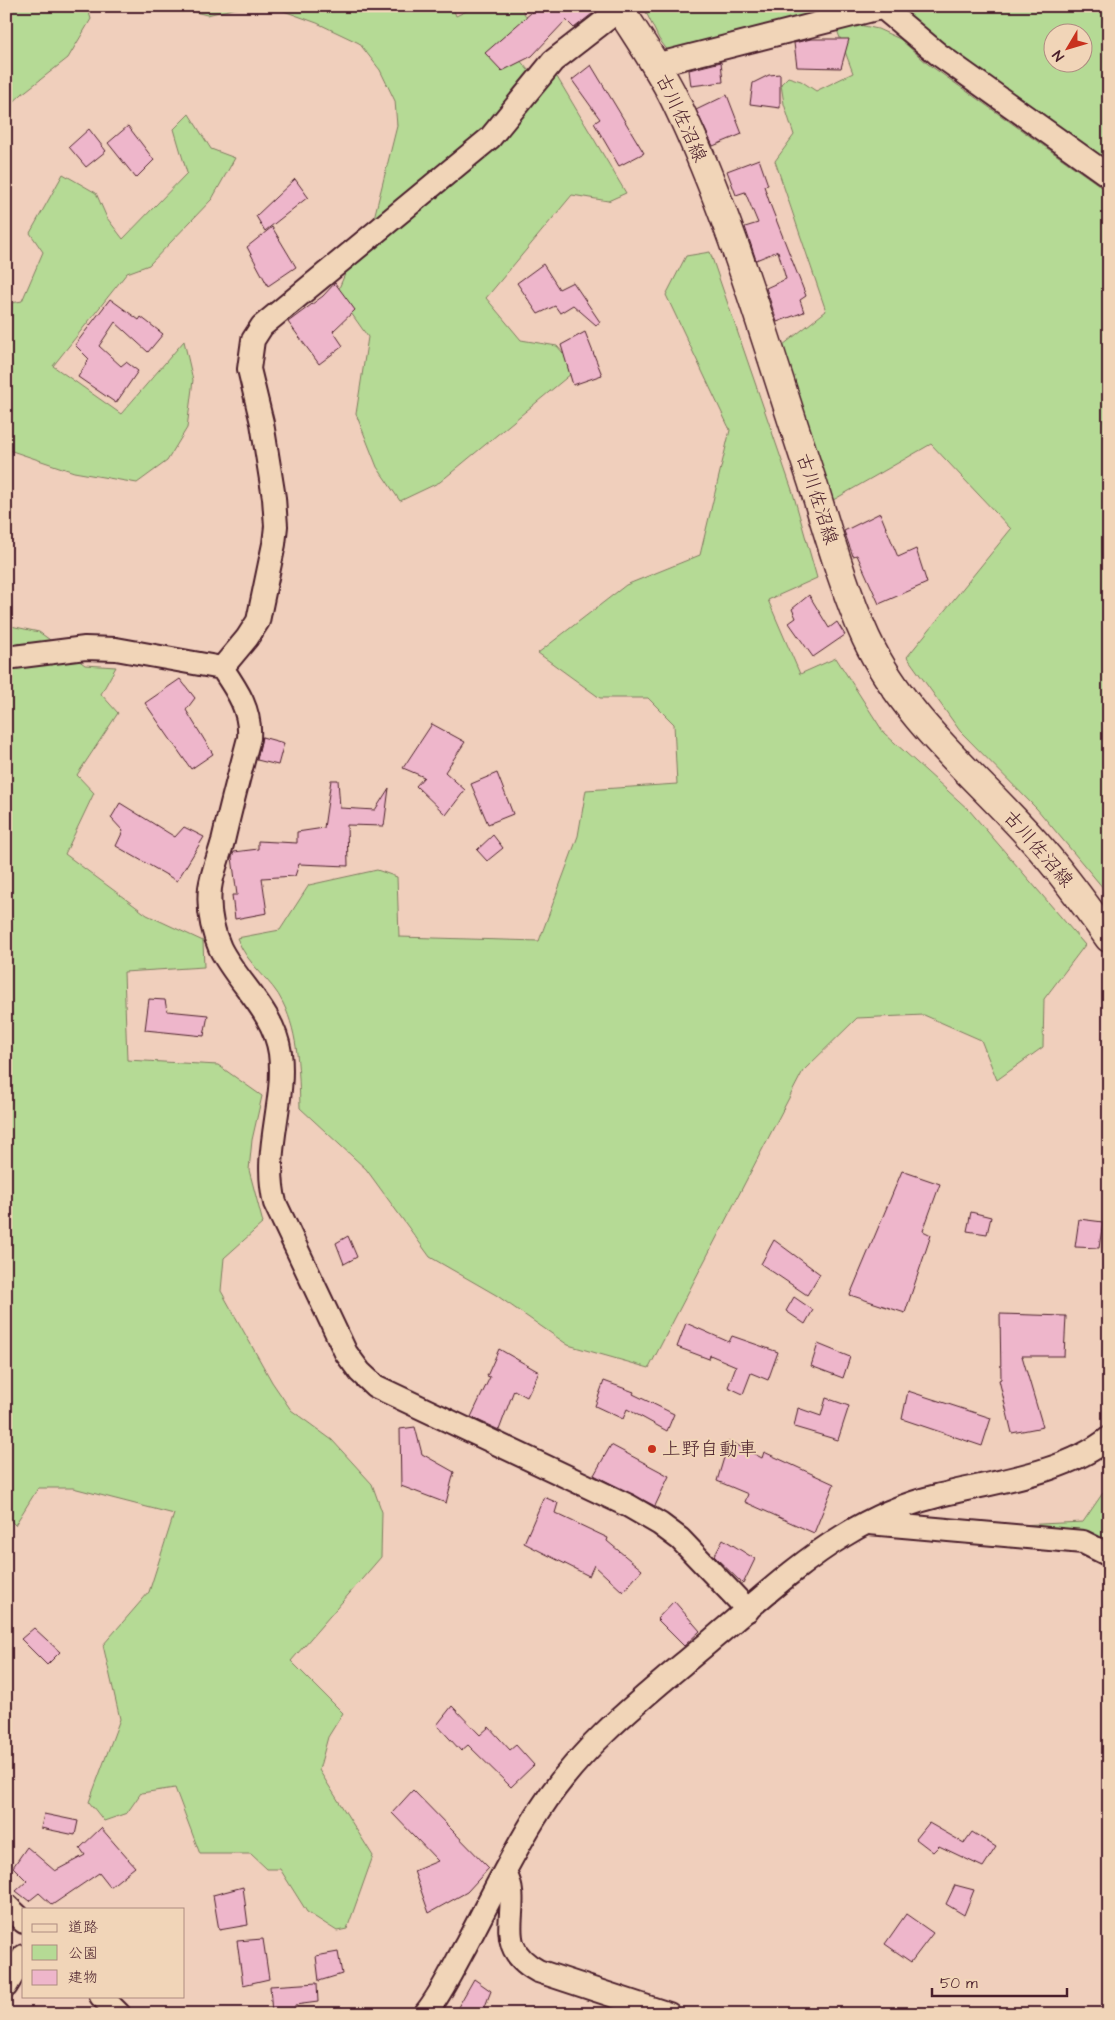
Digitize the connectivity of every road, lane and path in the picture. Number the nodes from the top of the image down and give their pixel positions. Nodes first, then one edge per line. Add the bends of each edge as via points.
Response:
1 (885, 7) edge
2 (619, 8) edge
3 (655, 65) junction
4 (1109, 176) edge
5 (6, 658) edge
6 (222, 668) junction
7 (1109, 938) edge
8 (1109, 1438) edge
9 (866, 1523) junction
10 (1109, 1555) edge
11 (748, 1610) junction
12 (505, 1873) junction
13 (6, 1905) edge
14 (22, 1920) edge
15 (22, 1959) edge
16 (6, 1986) edge
17 (103, 1998) edge
18 (119, 2014) edge
19 (425, 2014) edge
20 (670, 2014) edge

1 - 3 street
1 - 4 street via 938,54
2 - 3 main road, 古川佐沼線
2 - 6 street via 553,61 490,138 262,326 254,340 249,369 268,457 276,526 258,621
3 - 7 main road, 古川佐沼線 via 699,153 866,639 917,717 1032,839 1064,876
5 - 6 street via 86,648 116,649
6 - 11 street via 245,706 250,722 249,738 210,888 213,926 231,967 269,1020 277,1037 281,1070 269,1165 270,1184 275,1203 346,1353 375,1386 622,1502 660,1524 680,1539
8 - 9 street via 1084,1454 1055,1466 934,1496
9 - 10 street via 1083,1542
9 - 11 street via 810,1559
11 - 12 street via 615,1722 571,1766 538,1813
12 - 19 street
12 - 20 street via 513,1896 510,1937 519,1957 527,1965
13 - 14 street
15 - 16 street
17 - 18 street

